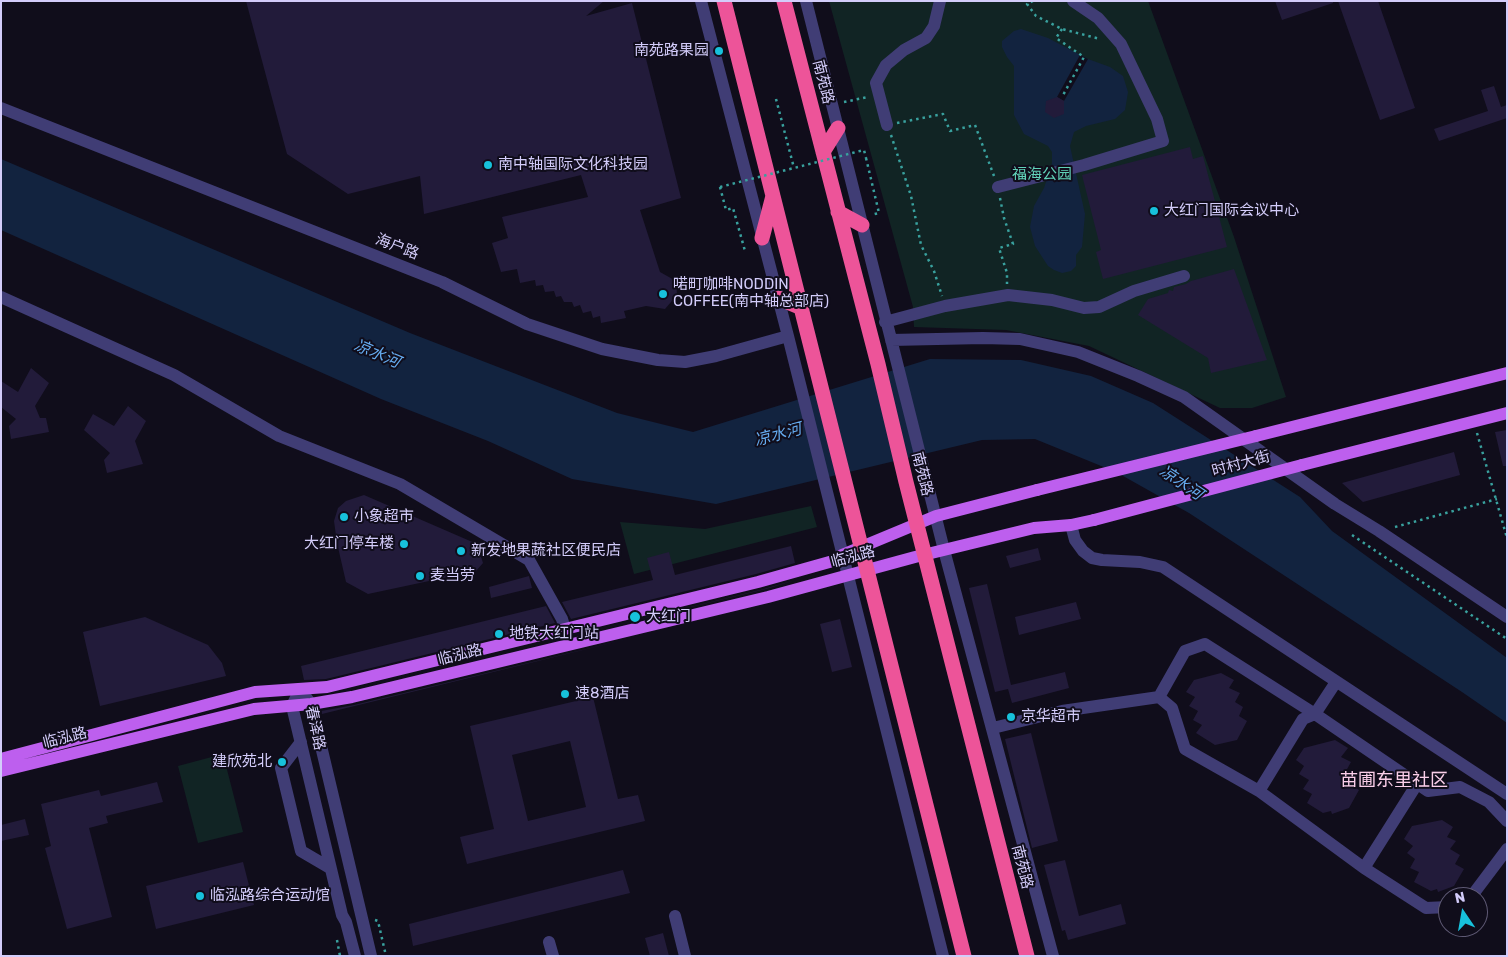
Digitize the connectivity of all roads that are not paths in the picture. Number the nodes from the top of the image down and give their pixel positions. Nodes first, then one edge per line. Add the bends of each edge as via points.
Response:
1 (701, 1) edge
2 (724, 1) edge
3 (784, 1) edge
4 (806, 1) edge
5 (940, 1) edge
6 (1073, 1) edge
7 (1, 108) edge
8 (888, 125) road end
9 (838, 128) junction
10 (823, 152) junction
11 (998, 187) road end
12 (773, 194) junction
13 (838, 212) junction
14 (862, 225) junction
15 (762, 238) junction
16 (1184, 276) dead end
17 (1, 297) edge
18 (778, 298) junction
19 (802, 308) junction
20 (885, 322) junction
21 (788, 336) junction
22 (891, 340) junction
23 (1507, 373) edge
24 (1507, 412) edge
25 (936, 516) junction
26 (917, 525) junction
27 (1071, 525) junction
28 (862, 548) junction
29 (944, 550) junction
30 (842, 555) junction
31 (924, 555) junction
32 (868, 570) junction
33 (848, 576) junction
34 (1507, 617) edge
35 (565, 629) junction
36 (1336, 682) junction
37 (300, 689) junction
38 (1159, 697) junction
39 (311, 704) junction
40 (292, 706) junction
41 (1315, 714) junction
42 (993, 728) junction
43 (301, 742) junction
44 (1, 759) edge
45 (1, 771) edge
46 (1417, 784) junction
47 (1259, 792) junction
48 (1507, 794) edge
49 (1507, 821) edge
50 (1507, 849) edge
51 (330, 868) junction
52 (1364, 868) junction
53 (1478, 887) edge
54 (1438, 907) edge
55 (675, 916) dead end
56 (549, 942) dead end
57 (355, 956) edge
58 (371, 956) edge
59 (553, 956) edge
60 (685, 956) edge
61 (943, 956) edge
62 (964, 956) edge
63 (1027, 956) edge
64 (1053, 956) edge

1 - 15 street
2 - 12 highway
3 - 10 highway, 南苑路
4 - 9 street
5 - 8 street via 934,26 926,38 886,65 876,83
6 - 11 street via 1098,18 1121,44 1157,119 1163,141
7 - 21 street, 海户路 via 442,282 526,324 602,348 658,360 686,362
9 - 10 highway
9 - 14 street
10 - 13 highway, 南苑路
12 - 15 highway
12 - 19 highway
13 - 14 highway
13 - 26 highway, 南苑路
14 - 20 street
15 - 18 street
16 - 20 street via 1134,291 1099,307 1084,308 1008,295 945,306
17 - 35 street via 174,375 279,436 400,484 417,494 528,560
18 - 19 highway
18 - 21 street
19 - 28 highway
20 - 22 street
21 - 30 street
22 - 25 street
22 - 34 street via 1020,339 1086,355 1138,376 1184,397 1335,504
23 - 25 main road, 时村大街, bridge
24 - 27 main road, 时村大街, bridge
25 - 26 main road, 临泓路
25 - 29 street
26 - 28 main road, 临泓路
26 - 31 highway, 南苑路
27 - 29 main road, 时村大街 via 1034,528
27 - 36 street via 1075,540 1092,558 1163,567
28 - 30 main road, 临泓路
28 - 32 highway
29 - 31 main road, 时村大街
29 - 42 street
30 - 33 street
30 - 35 main road, 临泓路 via 833,561 758,582
31 - 32 main road, 临泓路
31 - 63 highway, 南苑路
32 - 33 main road, 临泓路
32 - 62 highway
33 - 39 main road, 临泓路 via 371,693
33 - 61 street
35 - 37 main road, 临泓路 via 327,687
36 - 41 street
36 - 48 street
37 - 39 street, 春泽路
37 - 40 street, 春泽路
37 - 44 main road, 临泓路 via 255,692
38 - 41 street via 1185,651 1205,644
38 - 42 street via 1062,711
38 - 47 street via 1172,708 1185,748
39 - 40 main road, 临泓路
39 - 58 street, 春泽路
40 - 43 street, 春泽路
40 - 45 main road, 临泓路 via 254,709
41 - 46 street
41 - 47 street via 1303,719
42 - 64 street
43 - 51 street, 春泽路
43 - 51 street via 281,768 302,851
46 - 49 street via 1428,791 1460,787 1489,802
46 - 52 street
47 - 52 street
50 - 53 street
51 - 57 street, 春泽路
52 - 54 street via 1426,908
55 - 60 street
56 - 59 street

